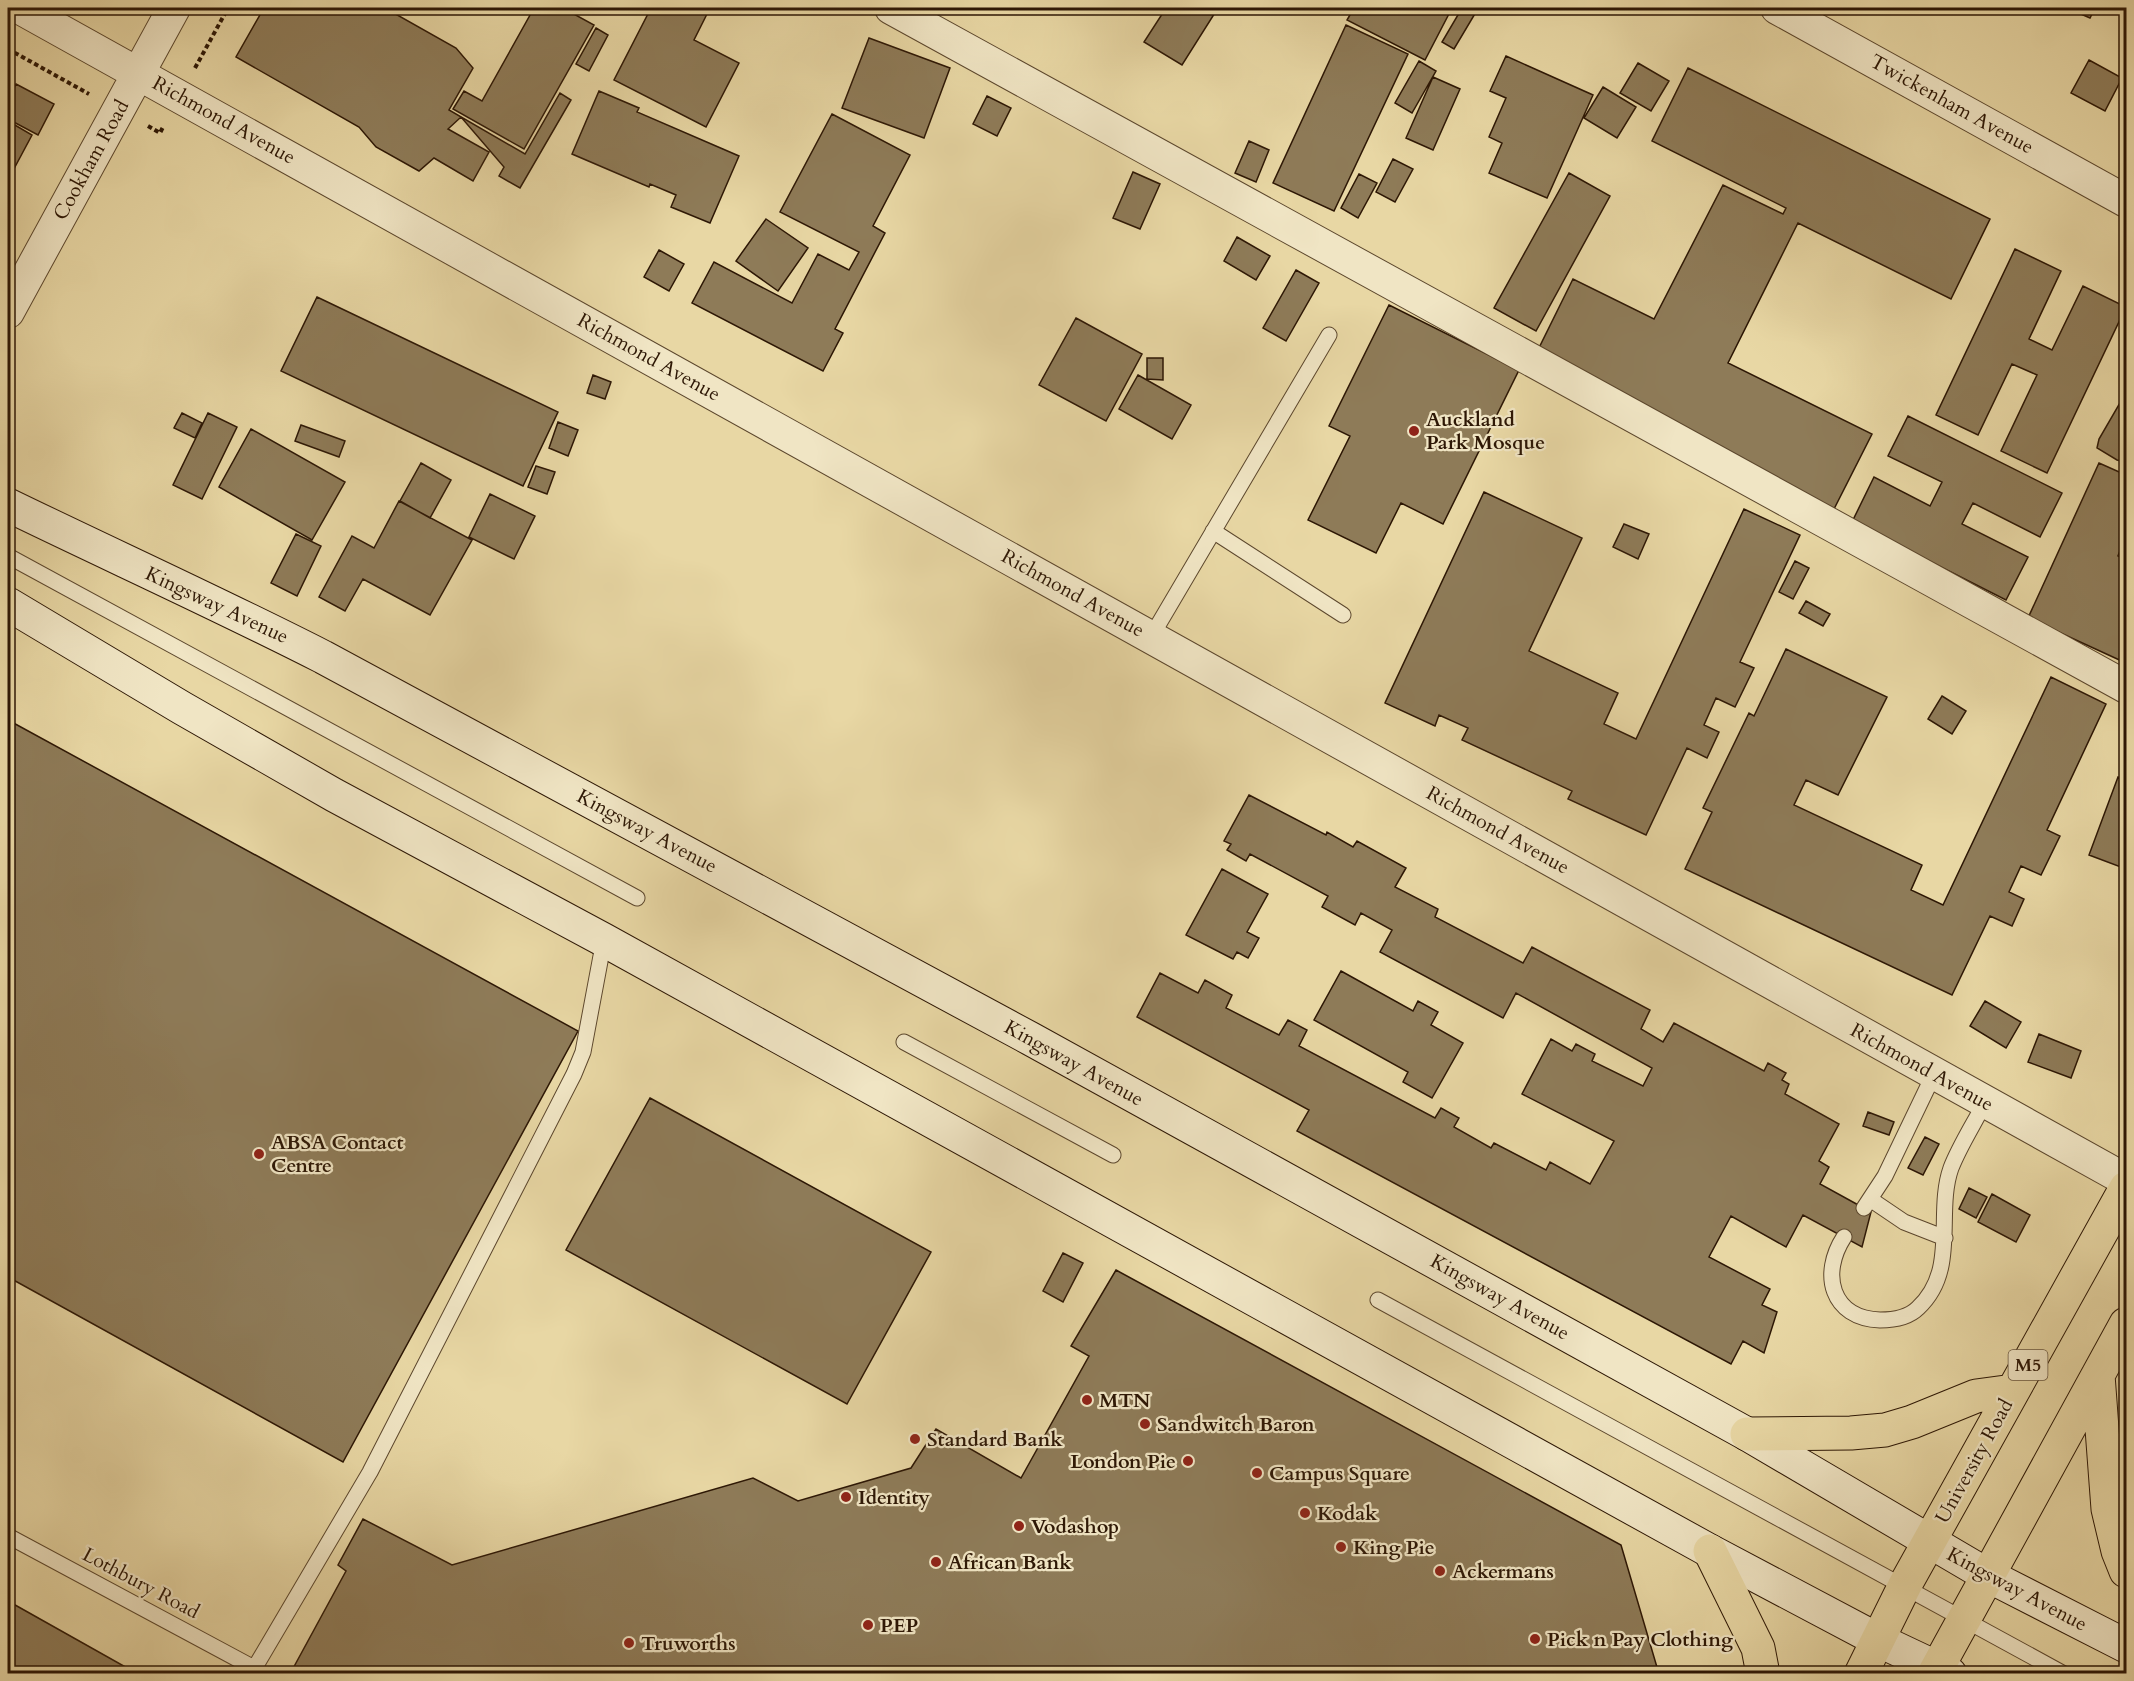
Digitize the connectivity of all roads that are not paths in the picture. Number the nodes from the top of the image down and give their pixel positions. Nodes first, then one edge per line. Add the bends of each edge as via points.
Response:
1 (20, 8) edge
2 (174, 8) edge
3 (891, 8) edge
4 (1777, 8) edge
5 (138, 72) junction
6 (2127, 201) edge
7 (8, 312) edge
8 (1329, 334) dead end
9 (8, 505) edge
10 (1213, 531) junction
11 (8, 556) edge
12 (8, 604) edge
13 (1343, 615) dead end
14 (1151, 637) junction
15 (2127, 687) edge
16 (637, 898) dead end
17 (604, 940) junction
18 (904, 1042) dead end
19 (1934, 1074) junction
20 (1985, 1102) junction
21 (1113, 1155) dead end
22 (2127, 1180) edge
23 (2127, 1188) edge
24 (1844, 1238) dead end
25 (1945, 1238) junction
26 (1378, 1300) dead end
27 (2127, 1324) edge
28 (2098, 1376) junction
29 (2013, 1391) junction
30 (1747, 1434) junction
31 (8, 1536) edge
32 (1929, 1541) junction
33 (1710, 1551) junction
34 (2127, 1571) edge
35 (1987, 1575) junction
36 (1905, 1585) junction
37 (1964, 1619) junction
38 (1878, 1640) junction
39 (2127, 1646) edge
40 (252, 1671) edge
41 (1940, 1671) edge
42 (1763, 1674) edge
43 (1861, 1674) edge
44 (2064, 1674) edge

1 - 5 street, Richmond Avenue
2 - 5 street, Cookham Road
3 - 15 street
4 - 6 street, Twickenham Avenue
5 - 7 street, Cookham Road
5 - 14 street, Richmond Avenue
8 - 10 lane
9 - 30 main road, Kingsway Avenue via 324,657 1020,1033
10 - 13 lane
10 - 14 lane
11 - 16 lane
12 - 17 main road via 334,795
14 - 19 street, Richmond Avenue
17 - 33 main road
17 - 40 lane via 584,1052 574,1074 370,1472
18 - 21 lane
19 - 20 street, Richmond Avenue
19 - 25 lane via 1885,1176 1867,1203
20 - 22 street, Richmond Avenue
20 - 25 lane via 1951,1168 1944,1198
23 - 29 main road, University Road / M5
24 - 25 lane via 1834,1253 1834,1292 1844,1307 1857,1316 1892,1320 1919,1307 1930,1292 1941,1272
26 - 36 lane
27 - 28 main road
28 - 34 main road via 2108,1509
28 - 35 main road
29 - 30 main road via 1976,1396 1885,1430
29 - 32 main road, University Road / M5
30 - 32 main road, Kingsway Avenue
31 - 40 lane, Lothbury Road
32 - 35 main road, Kingsway Avenue
32 - 36 main road, University Road / M5
33 - 38 main road
33 - 42 main road via 1758,1648
35 - 37 main road
35 - 39 main road, Kingsway Avenue
36 - 37 lane
36 - 38 main road, University Road / M5
37 - 41 main road
37 - 44 lane
38 - 41 main road
38 - 43 main road, University Road / M5

